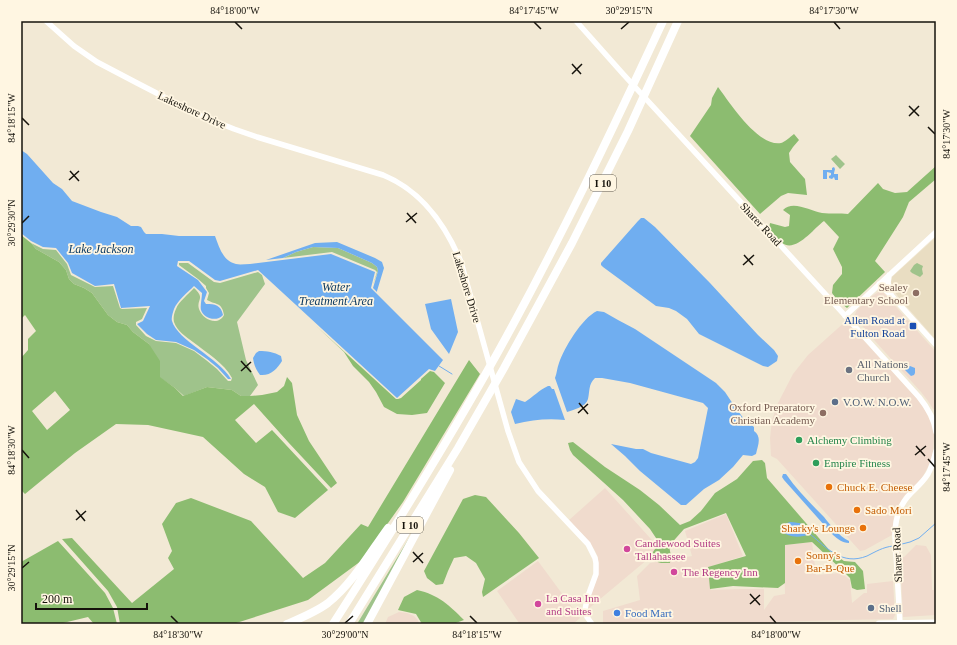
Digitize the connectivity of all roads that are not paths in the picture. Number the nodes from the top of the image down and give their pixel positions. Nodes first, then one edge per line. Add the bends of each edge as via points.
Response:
1 (46, 21) edge
2 (576, 21) edge
3 (663, 21) edge
4 (678, 21) edge
5 (936, 232) edge
6 (889, 275) junction
7 (879, 284) junction
8 (891, 295) junction
9 (845, 316) junction
10 (936, 345) edge
11 (936, 432) edge
12 (458, 448) junction
13 (936, 451) edge
14 (412, 498) junction
15 (936, 623) edge
16 (287, 624) edge
17 (332, 624) edge
18 (349, 624) edge
19 (367, 624) edge
20 (592, 624) edge
21 (879, 624) edge
22 (900, 624) edge

1 - 20 street, Lakeshore Drive via 97,62 199,115 258,137 383,175 407,187 426,206 445,229 461,262 510,436 520,462 538,491 588,544 593,553 596,574 585,609
2 - 9 street, Sharer Road
3 - 14 highway, I 10 via 547,260 479,386
4 - 12 highway, I 10 via 575,238
5 - 6 street
6 - 7 street
6 - 8 street
7 - 8 street
7 - 9 street
8 - 10 street
9 - 11 street, Sharer Road via 925,405
12 - 18 highway, I 10
12 - 19 highway via 450,471
13 - 22 street, Sharer Road via 928,474 907,498 899,511 896,523
14 - 16 highway via 340,592 305,617
14 - 17 highway, I 10
15 - 22 main road
21 - 22 main road

